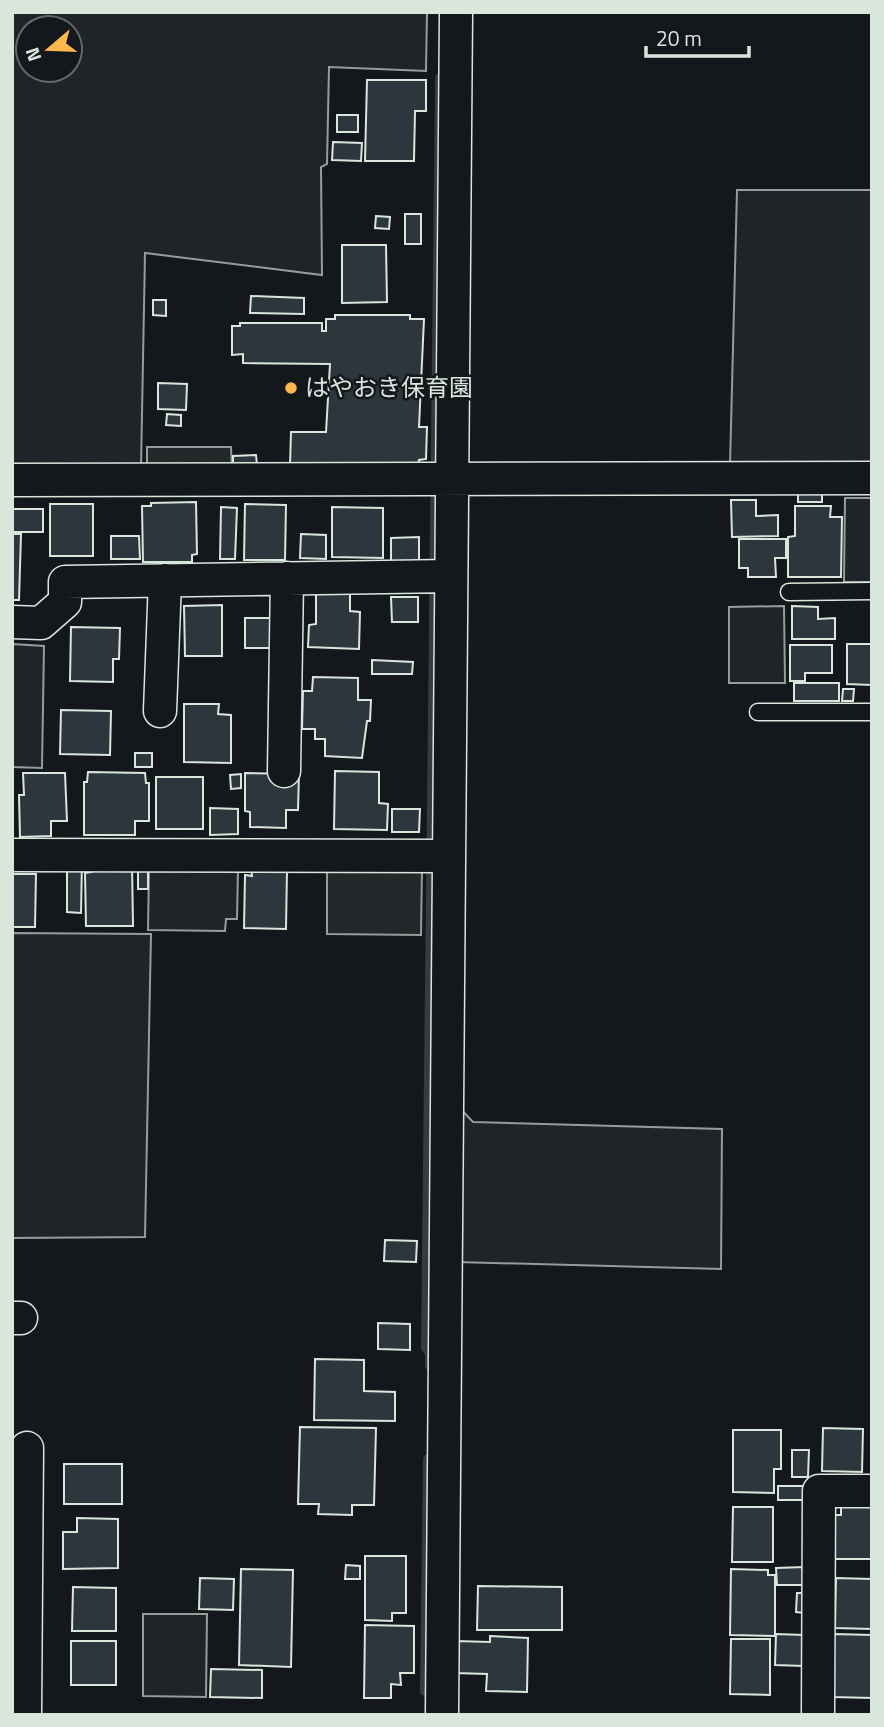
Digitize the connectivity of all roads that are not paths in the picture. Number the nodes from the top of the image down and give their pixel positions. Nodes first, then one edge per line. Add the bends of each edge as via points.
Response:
1 (456, 12) edge
2 (872, 478) edge
3 (439, 479) junction
4 (12, 480) edge
5 (438, 576) junction
6 (288, 578) junction
7 (164, 580) junction
8 (872, 591) edge
9 (789, 592) dead end
10 (12, 622) edge
11 (160, 711) dead end
12 (758, 712) dead end
13 (872, 712) edge
14 (284, 771) dead end
15 (12, 855) edge
16 (436, 856) junction
17 (27, 1448) dead end
18 (872, 1491) edge
19 (25, 1715) edge
20 (442, 1715) edge
21 (818, 1715) edge

1 - 3 street
2 - 3 street
3 - 4 street
3 - 5 street
5 - 6 street
5 - 16 street
6 - 7 street
6 - 14 street
7 - 10 street via 65,582 65,602 41,623
7 - 11 street
8 - 9 lane
12 - 13 lane
15 - 16 street
16 - 20 street
17 - 19 street
18 - 21 street via 819,1491

